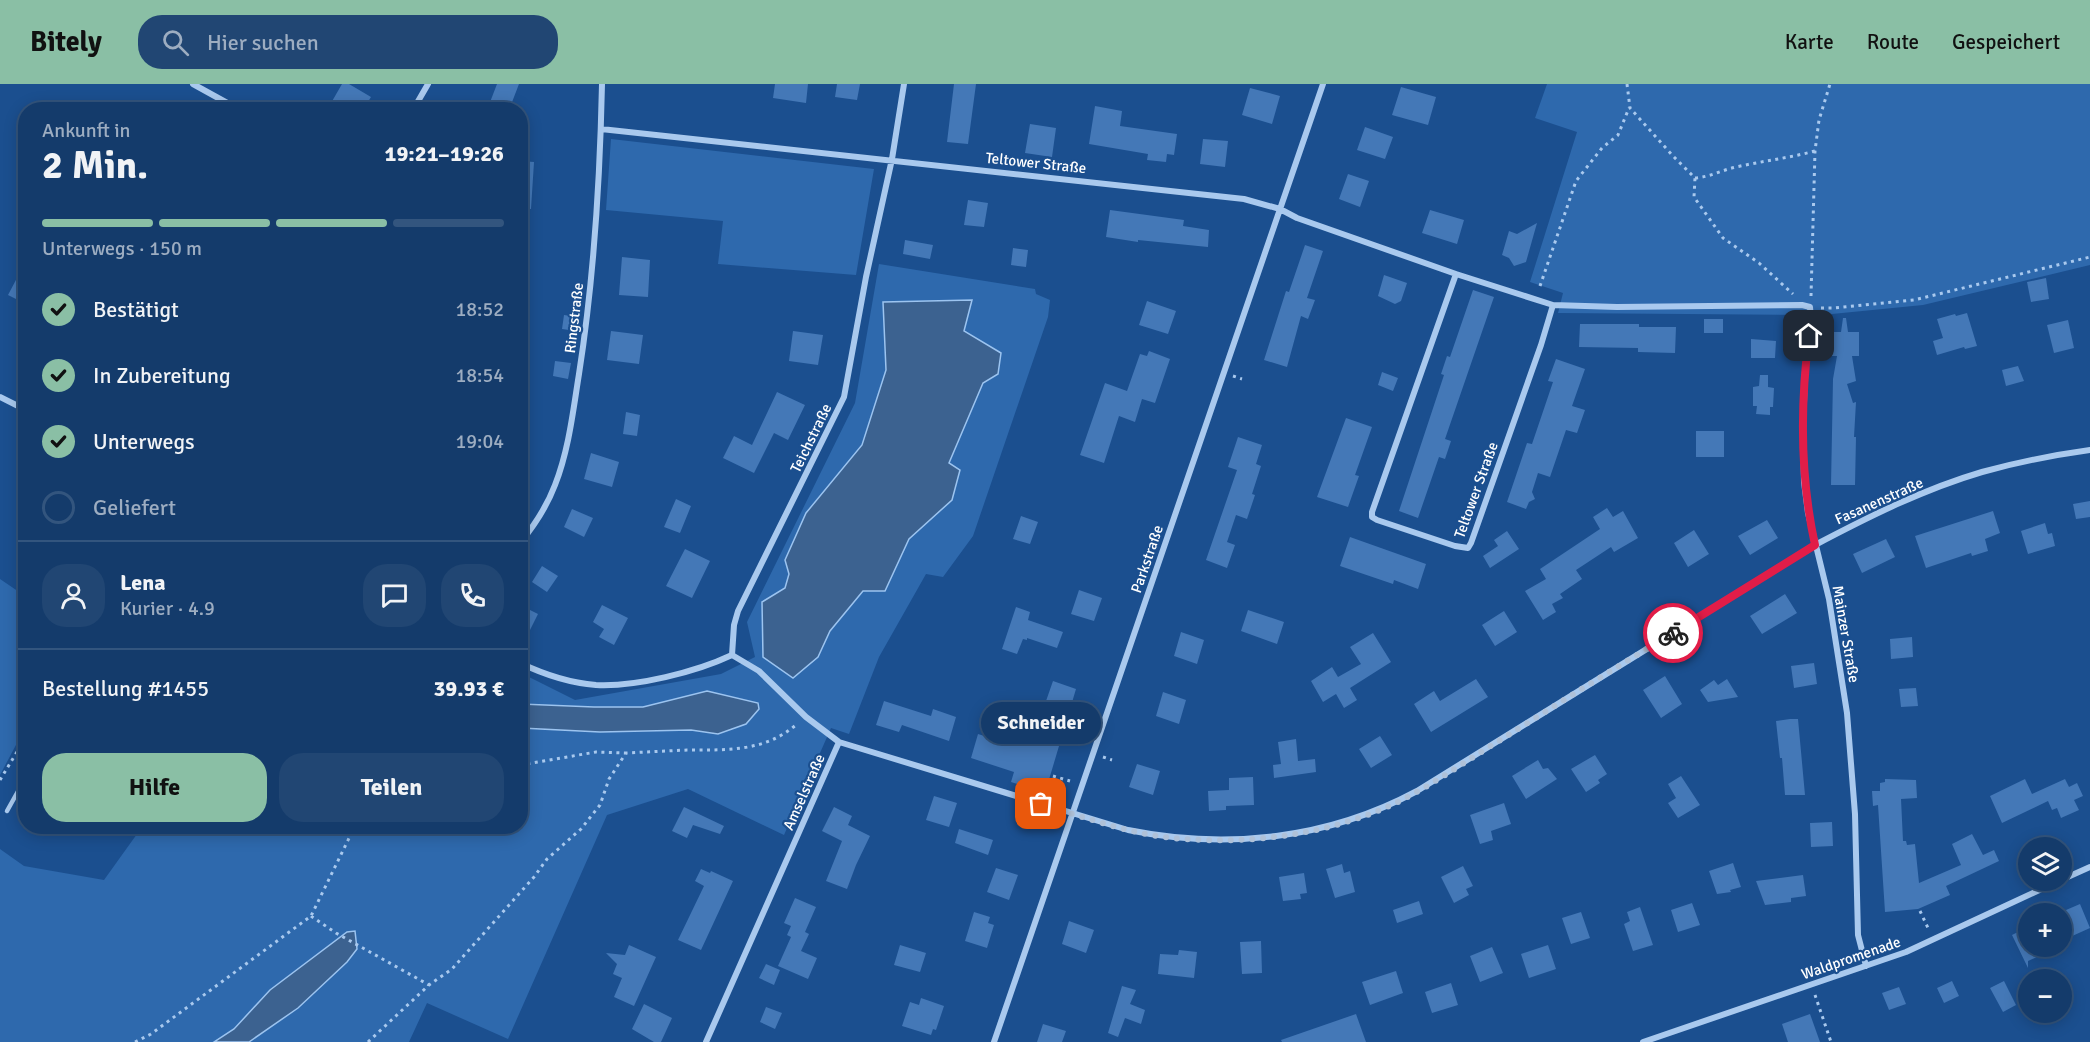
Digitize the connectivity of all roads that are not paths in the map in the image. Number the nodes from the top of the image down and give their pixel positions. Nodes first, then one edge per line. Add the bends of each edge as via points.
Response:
1 (193, 84) edge
2 (428, 84) edge
3 (602, 84) edge
4 (904, 84) edge
5 (1323, 84) edge
6 (226, 102) edge
7 (418, 102) edge
8 (601, 129) junction
9 (892, 159) junction
10 (1281, 209) junction
11 (1456, 274) junction
12 (1553, 305) junction
13 (1810, 307) joint
14 (0, 397) edge
15 (18, 406) edge
16 (2090, 450) edge
17 (528, 533) edge
18 (1815, 545) junction
19 (732, 655) junction
20 (528, 666) edge
21 (839, 742) junction
22 (18, 791) edge
23 (7, 811) dead end
24 (1072, 813) junction
25 (2090, 867) edge
26 (2072, 875) edge
27 (2037, 891) edge
28 (1866, 966) junction
29 (706, 1042) edge
30 (994, 1042) edge
31 (1643, 1042) edge

1 - 6 street
2 - 7 street
3 - 8 street, Ringstraße
4 - 9 street, Teichstraße
5 - 10 street, Parkstraße
8 - 9 street, Teltower Straße
8 - 17 street, Ringstraße via 588,312 569,440 555,486
9 - 10 street, Teltower Straße via 1244,199
9 - 19 street, Teichstraße via 844,397 738,611
10 - 11 street, Teltower Straße
10 - 24 street, Parkstraße
11 - 12 street, Teltower Straße
11 - 12 street, Teltower Straße via 1372,512 1377,520 1446,543 1468,548 1472,543
12 - 13 street, Teltower Straße
13 - 18 street, Mainzer Straße via 1803,435 1804,482
14 - 15 street
16 - 18 street, Fasanenstraße via 2046,456 1949,483 1866,518
18 - 24 street, Fasanenstraße via 1418,791 1364,816 1293,834 1224,841 1149,834
18 - 28 street, Mainzer Straße via 1829,599 1847,713 1858,935
19 - 20 street via 682,673 598,685 574,682
19 - 21 street via 759,671 806,717
21 - 24 street, Amselstraße
21 - 29 street, Amselstraße
22 - 23 lane
24 - 30 street, Parkstraße
25 - 26 street, Waldpromenade
27 - 28 street, Waldpromenade via 1906,952
28 - 31 street, Waldpromenade

